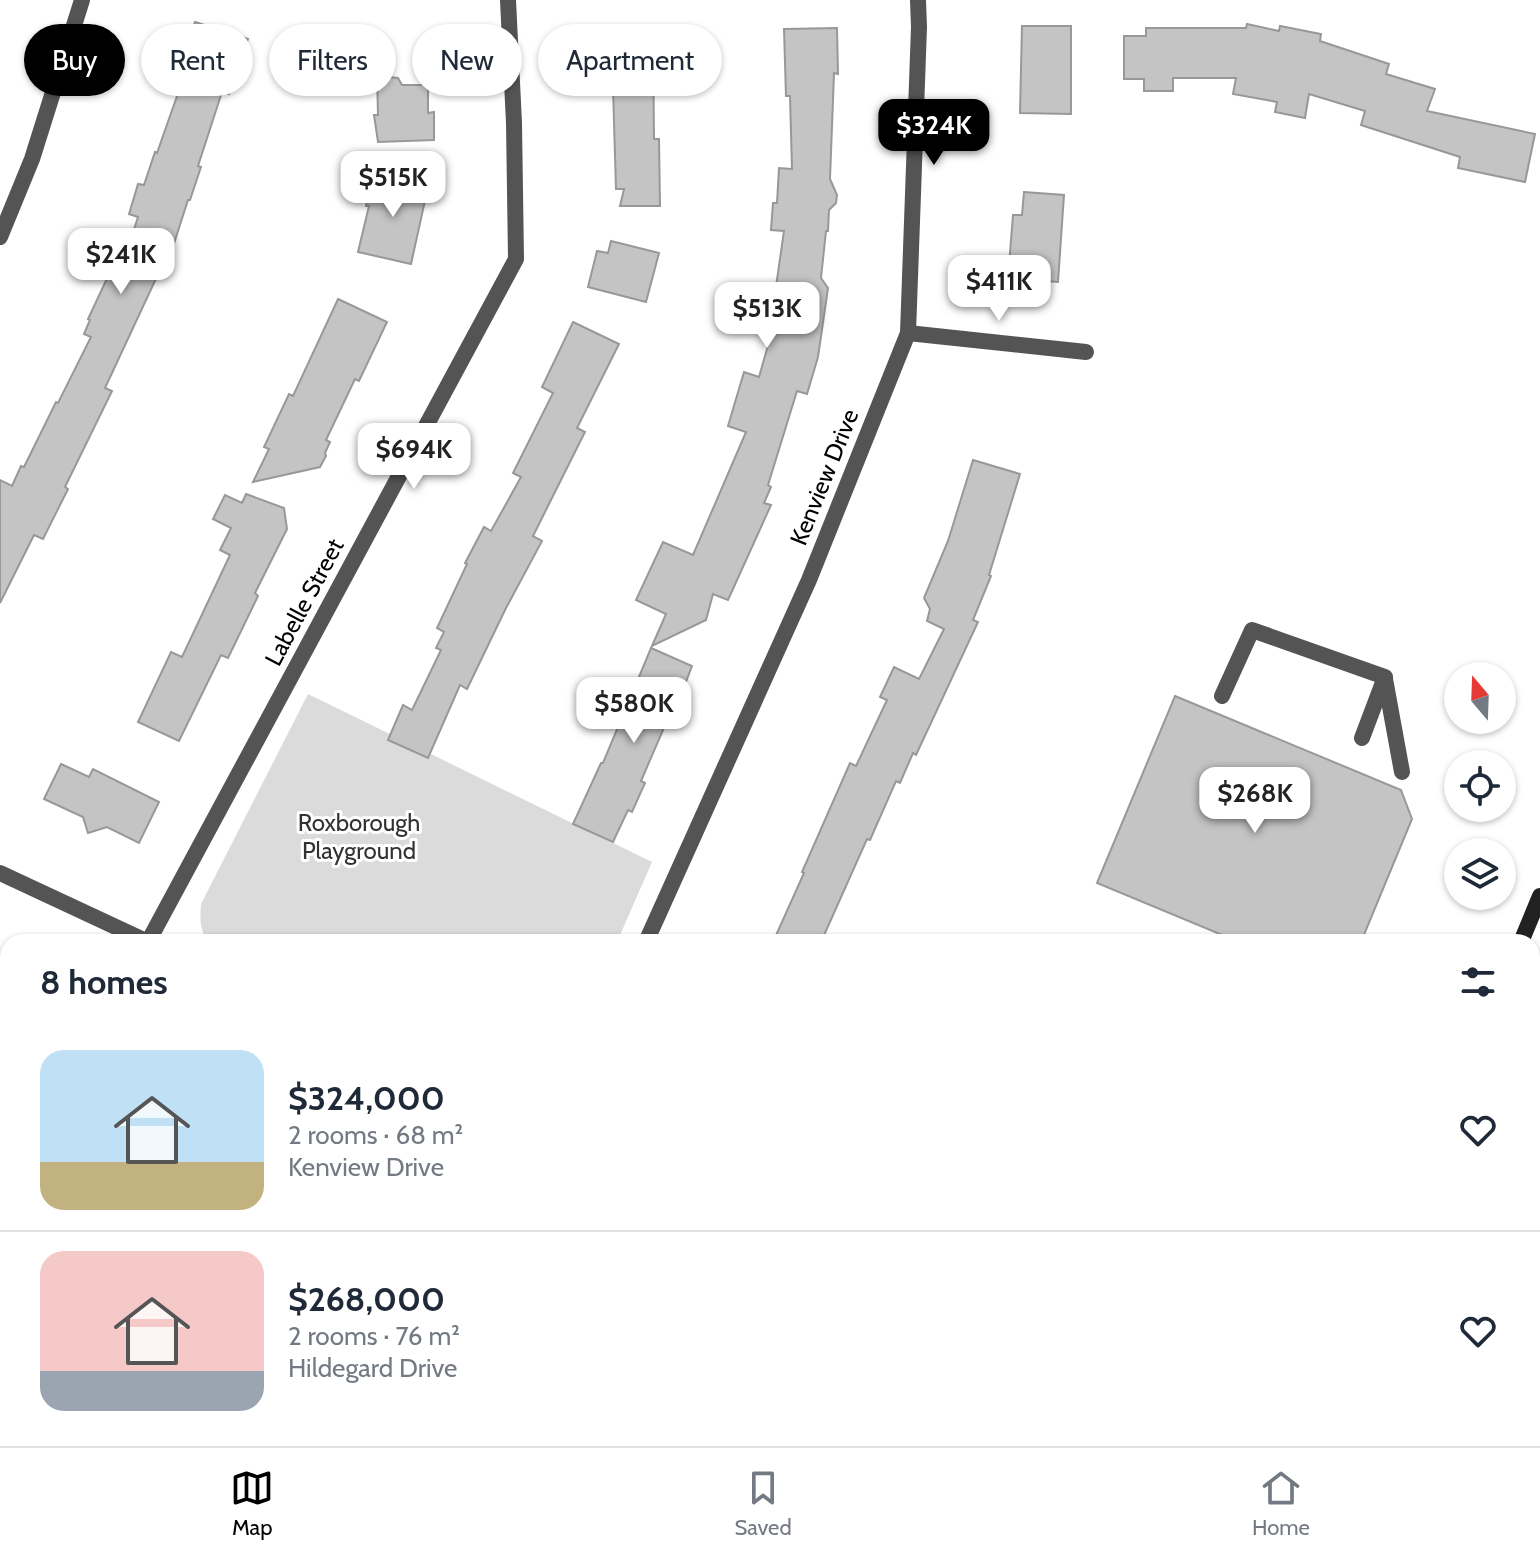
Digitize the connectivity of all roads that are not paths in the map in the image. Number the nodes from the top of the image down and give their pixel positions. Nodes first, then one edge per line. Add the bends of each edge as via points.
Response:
1 (82, 0) edge
2 (508, 0) edge
3 (918, 0) edge
4 (0, 237) edge
5 (908, 333) junction
6 (1086, 352) dead end
7 (1385, 677) junction
8 (1222, 696) dead end
9 (1362, 738) dead end
10 (1402, 772) dead end
11 (0, 873) edge
12 (1540, 896) edge
13 (131, 934) edge
14 (152, 934) edge
15 (650, 934) edge
16 (1524, 934) edge

1 - 4 street via 32,159
2 - 14 street, Labelle Street via 516,259
3 - 5 street, Kenview Drive
5 - 6 street
5 - 15 street, Kenview Drive via 809,580
7 - 8 street via 1252,630
7 - 9 street
7 - 10 street
11 - 13 street
12 - 16 street

